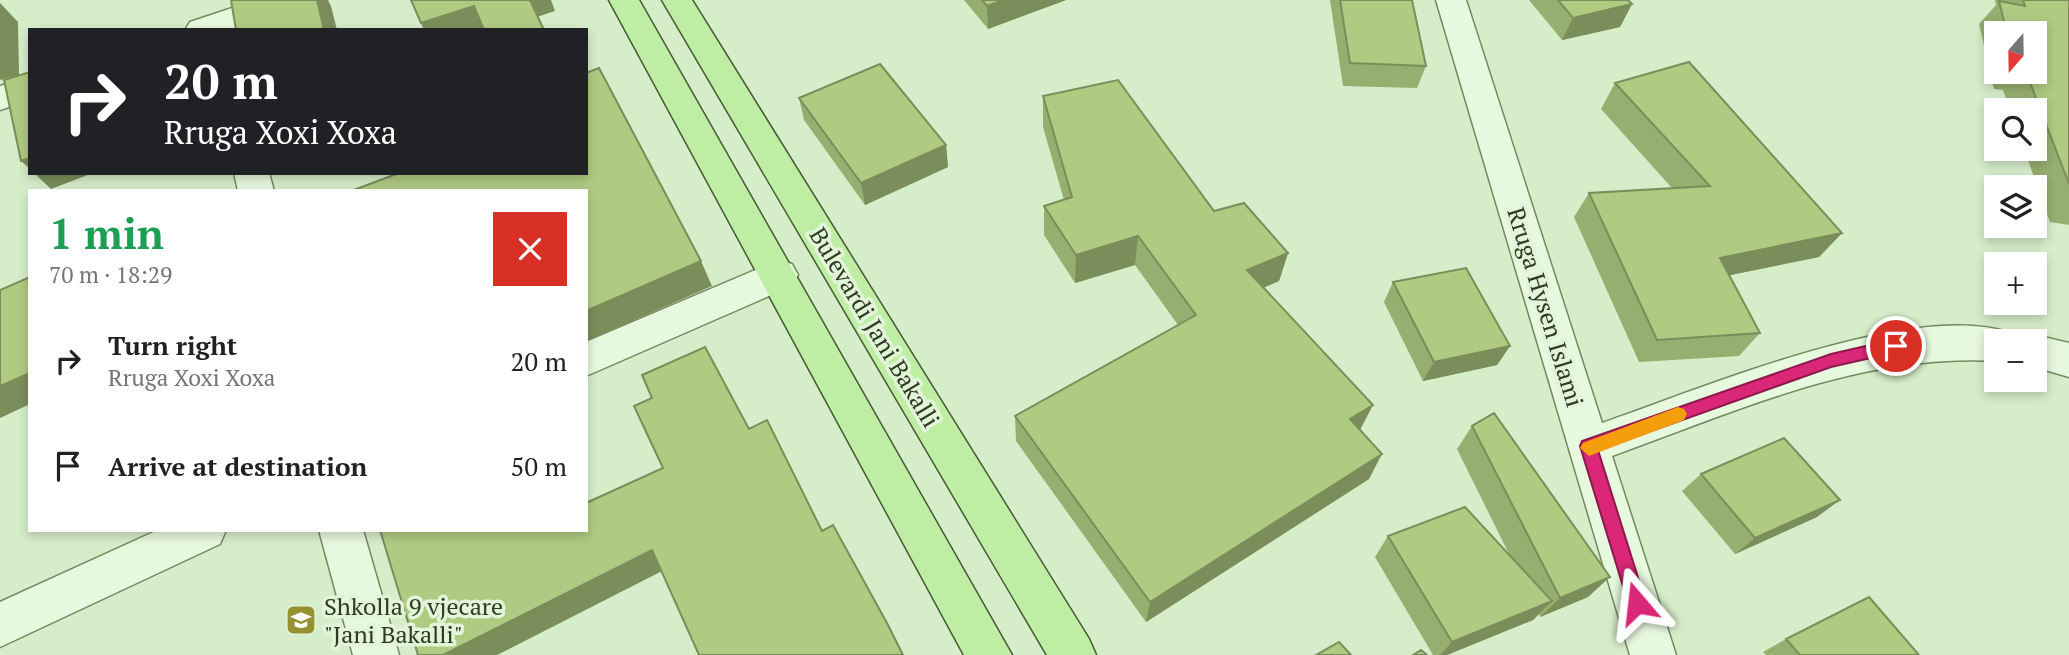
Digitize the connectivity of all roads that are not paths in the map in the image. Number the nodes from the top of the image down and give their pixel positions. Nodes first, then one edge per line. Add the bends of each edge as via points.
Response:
1 (289, 0) edge
2 (624, 0) edge
3 (677, 0) edge
4 (1451, 0) edge
5 (210, 21) edge
6 (28, 89) edge
7 (0, 98) edge
8 (779, 275) junction
9 (1984, 344) edge
10 (2047, 354) edge
11 (588, 359) edge
12 (2069, 359) edge
13 (1588, 446) junction
14 (201, 532) edge
15 (342, 532) edge
16 (0, 625) edge
17 (376, 655) edge
18 (989, 655) edge
19 (1073, 655) edge
20 (1653, 655) edge

1 - 5 street
2 - 8 main road
3 - 19 main road, Bulevardi Jani Bakalli
4 - 13 street, Rruga Hysen Islami
6 - 7 street
8 - 11 street
8 - 18 main road
9 - 13 street via 1896,346 1831,360
10 - 12 street
13 - 20 street, Rruga Hysen Islami
14 - 16 street
15 - 17 street

